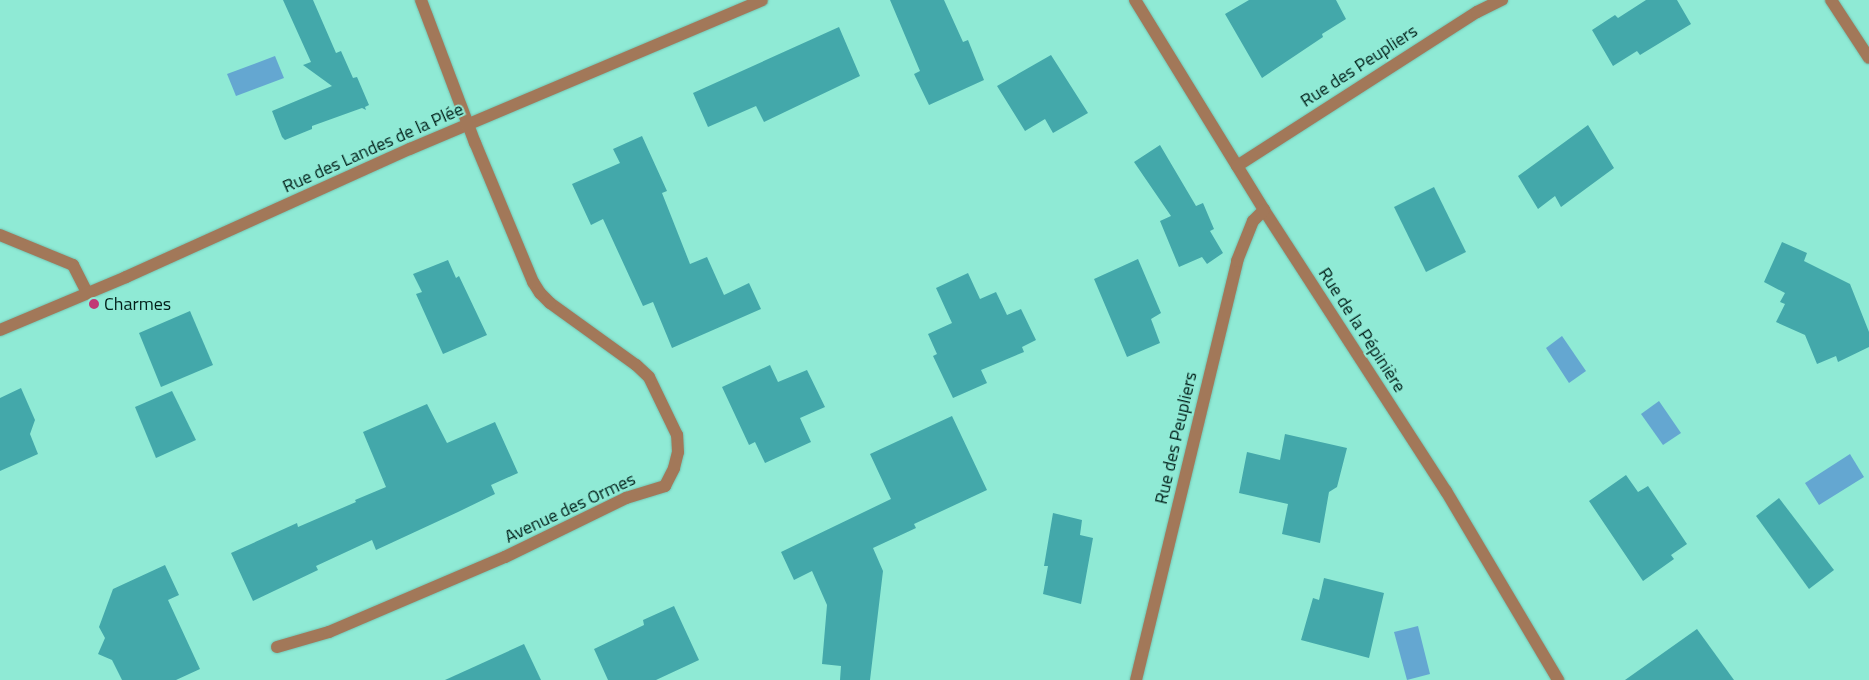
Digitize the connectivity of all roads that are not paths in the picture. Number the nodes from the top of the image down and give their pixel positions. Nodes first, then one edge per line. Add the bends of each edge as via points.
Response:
1 (421, 0) edge
2 (762, 0) edge
3 (1135, 0) edge
4 (1502, 0) edge
5 (1831, 0) edge
6 (1869, 58) edge
7 (468, 125) junction
8 (1237, 166) junction
9 (1264, 210) junction
10 (0, 235) edge
11 (87, 293) junction
12 (0, 330) edge
13 (278, 647) dead end
14 (1136, 680) edge
15 (1558, 680) edge

1 - 7 street, Avenue des Ormes
2 - 7 street, Rue des Landes de la Plée
3 - 8 street, Rue de la Pépinière
4 - 8 street, Rue des Peupliers via 1477,12
5 - 6 street
7 - 11 street, Rue des Landes de la Plée
7 - 13 street, Avenue des Ormes via 533,282 550,303 649,377 677,435 678,452 674,468 665,486 626,498 505,557 328,632
8 - 9 street, Rue de la Pépinière
9 - 14 street, Rue des Peupliers via 1253,221 1237,261
9 - 15 street, Rue de la Pépinière via 1446,490
10 - 11 street via 72,265
11 - 12 street, Rue des Landes de la Plée

